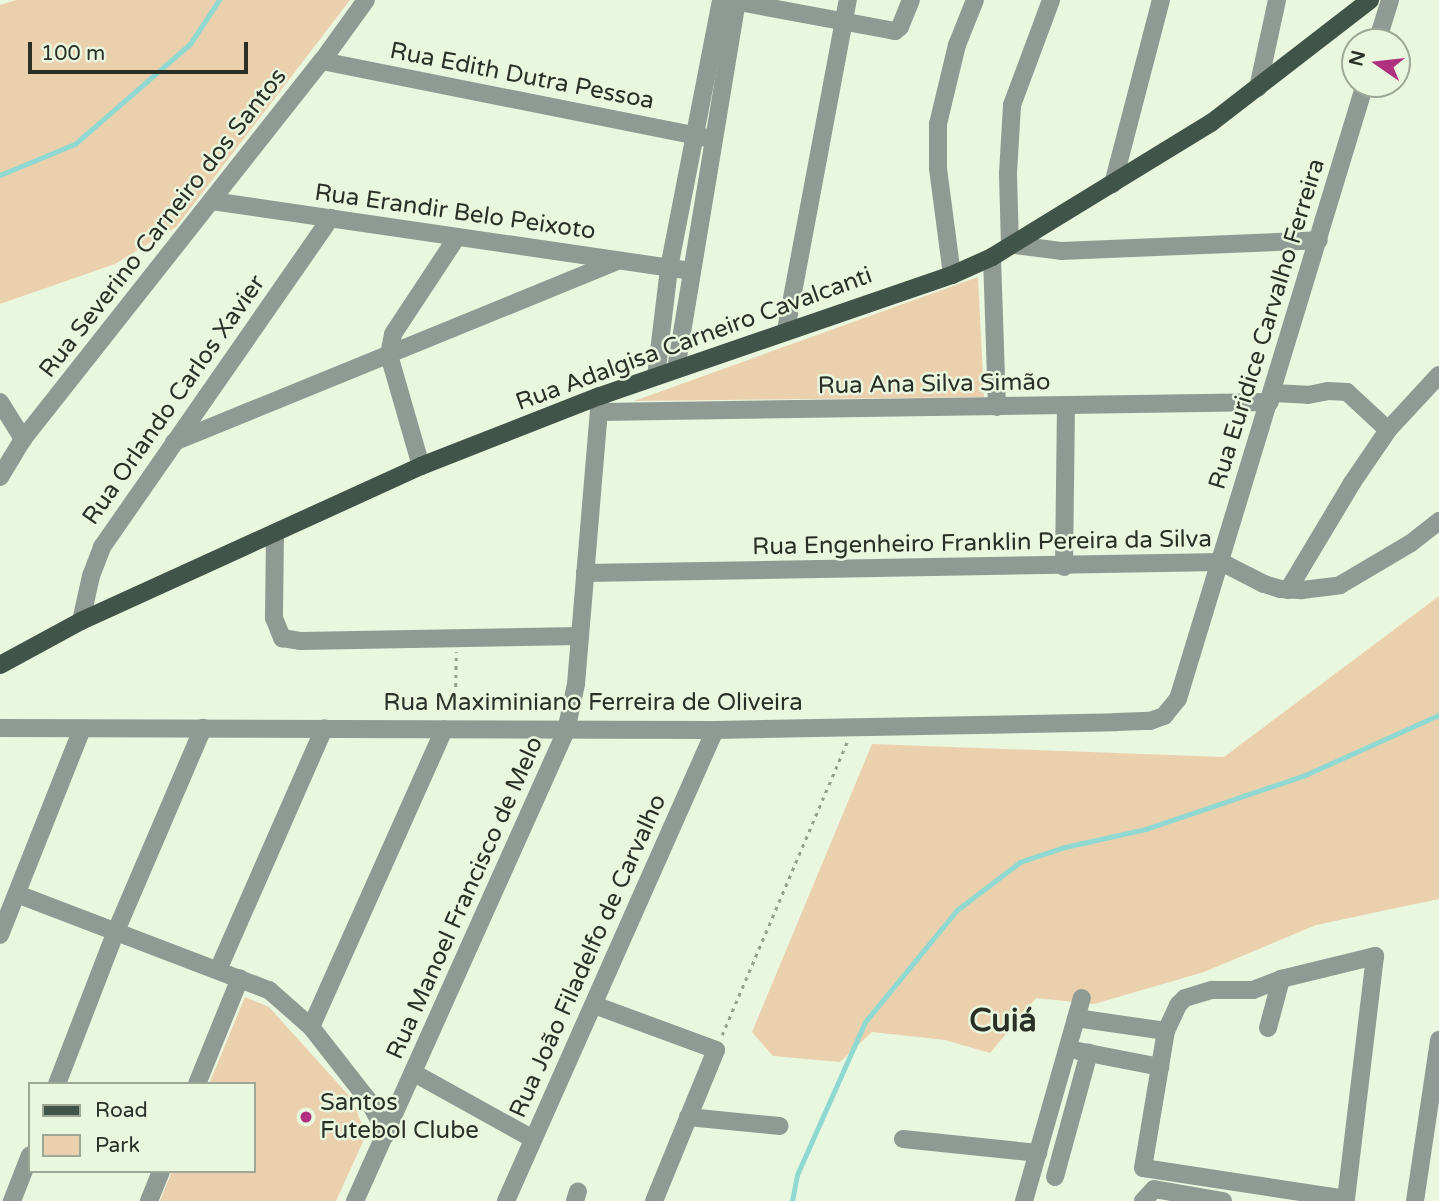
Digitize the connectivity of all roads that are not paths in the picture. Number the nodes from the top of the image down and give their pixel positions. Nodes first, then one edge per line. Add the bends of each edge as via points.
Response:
1 (366, 0) edge
2 (730, 0) edge
3 (848, 0) edge
4 (911, 0) edge
5 (975, 0) edge
6 (1051, 0) edge
7 (1161, 0) edge
8 (1278, 0) edge
9 (1370, 0) edge
10 (1390, 0) edge
11 (845, 21) junction
12 (1381, 28) edge
13 (322, 61) junction
14 (1258, 88) junction
15 (1361, 98) edge
16 (695, 136) junction
17 (713, 139) junction
18 (1113, 184) junction
19 (212, 201) junction
20 (331, 218) junction
21 (457, 237) junction
22 (1319, 240) junction
23 (1013, 245) junction
24 (992, 257) junction
25 (618, 261) junction
26 (669, 268) junction
27 (691, 271) junction
28 (953, 275) junction
29 (786, 330) junction
30 (389, 355) junction
31 (676, 369) junction
32 (656, 376) junction
33 (1439, 376) edge
34 (1271, 397) junction
35 (0, 402) edge
36 (599, 404) junction
37 (997, 407) junction
38 (1066, 407) junction
39 (1388, 430) junction
40 (23, 439) junction
41 (174, 442) junction
42 (421, 466) junction
43 (0, 477) edge
44 (1439, 521) edge
45 (275, 533) junction
46 (1221, 562) junction
47 (1064, 567) junction
48 (585, 573) junction
49 (1288, 590) junction
50 (81, 621) junction
51 (580, 636) junction
52 (0, 665) edge
53 (1178, 699) joint
54 (0, 728) edge
55 (203, 728) junction
56 (324, 728) junction
57 (82, 729) junction
58 (449, 729) junction
59 (715, 730) junction
60 (566, 731) junction
61 (17, 894) junction
62 (116, 932) junction
63 (0, 935) edge
64 (218, 970) junction
65 (240, 978) junction
66 (1281, 979) junction
67 (1082, 998) dead end
68 (594, 1005) junction
69 (1076, 1018) junction
70 (311, 1027) junction
71 (1268, 1028) dead end
72 (1166, 1031) junction
73 (1439, 1040) edge
74 (1068, 1049) junction
75 (1089, 1053) junction
76 (1160, 1067) junction
77 (414, 1073) junction
78 (58, 1082) edge
79 (198, 1082) edge
80 (688, 1116) junction
81 (1433, 1117) edge
82 (780, 1126) dead end
83 (387, 1134) junction
84 (533, 1139) junction
85 (903, 1139) dead end
86 (1038, 1153) junction
87 (28, 1160) edge
88 (160, 1173) edge
89 (1055, 1177) dead end
90 (12, 1201) edge
91 (149, 1201) edge
92 (355, 1201) edge
93 (506, 1201) edge
94 (654, 1201) edge
95 (1024, 1201) edge
96 (1143, 1201) edge
97 (1223, 1201) edge
98 (1415, 1201) edge

1 - 13 street, Rua Severino Carneiro dos Santos
2 - 11 street
2 - 16 street
2 - 17 street
3 - 11 street
4 - 11 street via 895,31
5 - 28 street via 957,45 937,124 938,168
6 - 23 street via 1012,105 1008,173
7 - 18 street
8 - 14 street
9 - 14 main road, Rua Adalgisa Carneiro Cavalcanti
10 - 12 street
11 - 29 street
13 - 16 street, Rua Edith Dutra Pessoa
13 - 19 street, Rua Severino Carneiro dos Santos
14 - 18 main road, Rua Adalgisa Carneiro Cavalcanti
15 - 22 street, Rua Euridice Carvalho Ferreira
16 - 17 street, Rua Edith Dutra Pessoa
16 - 26 street
17 - 27 street
18 - 23 main road, Rua Adalgisa Carneiro Cavalcanti
19 - 20 street, Rua Erandir Belo Peixoto
19 - 40 street, Rua Severino Carneiro dos Santos
20 - 21 street, Rua Erandir Belo Peixoto
20 - 41 street, Rua Orlando Carlos Xavier
21 - 25 street, Rua Erandir Belo Peixoto
21 - 30 street via 409,306 393,334
22 - 23 street via 1061,251
22 - 34 street, Rua Euridice Carvalho Ferreira
23 - 24 main road, Rua Adalgisa Carneiro Cavalcanti
24 - 28 main road, Rua Adalgisa Carneiro Cavalcanti
24 - 37 street
25 - 26 street, Rua Erandir Belo Peixoto
25 - 30 street
26 - 27 street, Rua Erandir Belo Peixoto
26 - 32 street
27 - 31 street
28 - 29 main road, Rua Adalgisa Carneiro Cavalcanti
29 - 31 main road, Rua Adalgisa Carneiro Cavalcanti
30 - 41 street
30 - 42 street
31 - 32 main road, Rua Adalgisa Carneiro Cavalcanti
32 - 36 main road, Rua Adalgisa Carneiro Cavalcanti
33 - 39 street
34 - 38 street, Rua Ana Silva Simão
34 - 39 street, Rua Ana Silva Simão via 1347,392
34 - 46 street, Rua Euridice Carvalho Ferreira
35 - 40 street
36 - 37 street, Rua Ana Silva Simão
36 - 42 main road, Rua Adalgisa Carneiro Cavalcanti
36 - 48 street, Rua Manoel Francisco de Melo
37 - 38 street, Rua Ana Silva Simão
38 - 47 street
39 - 49 street
40 - 43 street, Rua Severino Carneiro dos Santos
41 - 50 street, Rua Orlando Carlos Xavier via 102,547
42 - 45 main road, Rua Adalgisa Carneiro Cavalcanti
44 - 49 street, Rua Engenheiro Franklin Pereira da Silva via 1339,585
45 - 50 main road, Rua Adalgisa Carneiro Cavalcanti
45 - 51 street via 274,618 282,638
46 - 47 street, Rua Engenheiro Franklin Pereira da Silva
46 - 49 street, Rua Engenheiro Franklin Pereira da Silva via 1264,584
46 - 53 street, Rua Euridice Carvalho Ferreira
47 - 48 street, Rua Engenheiro Franklin Pereira da Silva
48 - 51 street, Rua Manoel Francisco de Melo
50 - 52 main road, Rua Adalgisa Carneiro Cavalcanti
51 - 60 street, Rua Manoel Francisco de Melo
53 - 59 street, Rua Maximiniano Ferreira de Oliveira via 1164,716 1150,721
54 - 57 street, Rua Maximiniano Ferreira de Oliveira
55 - 56 street, Rua Maximiniano Ferreira de Oliveira
55 - 57 street, Rua Maximiniano Ferreira de Oliveira
55 - 62 street
56 - 58 street, Rua Maximiniano Ferreira de Oliveira
56 - 64 street
57 - 61 street
58 - 60 street, Rua Maximiniano Ferreira de Oliveira
58 - 70 street
59 - 60 street, Rua Maximiniano Ferreira de Oliveira
59 - 68 street, Rua João Filadelfo de Carvalho
60 - 77 street, Rua Manoel Francisco de Melo
61 - 62 street
61 - 63 street
62 - 64 street
62 - 78 street
64 - 65 street
65 - 70 street via 269,990
65 - 79 street
66 - 71 street
66 - 72 street via 1253,990 1212,990 1185,998
66 - 76 street via 1375,956 1346,1199 1143,1168
67 - 69 street
68 - 80 street via 716,1050
68 - 84 street, Rua João Filadelfo de Carvalho
69 - 72 street
69 - 74 street
70 - 83 street via 368,1100
72 - 76 street
73 - 81 street
74 - 75 street
74 - 86 street
75 - 76 street
75 - 89 street
77 - 83 street, Rua Manoel Francisco de Melo
77 - 84 street
80 - 82 street
80 - 94 street
81 - 98 street
83 - 92 street, Rua Manoel Francisco de Melo
84 - 93 street, Rua João Filadelfo de Carvalho
85 - 86 street
86 - 95 street
87 - 90 street
88 - 91 street
96 - 97 street via 1154,1189

